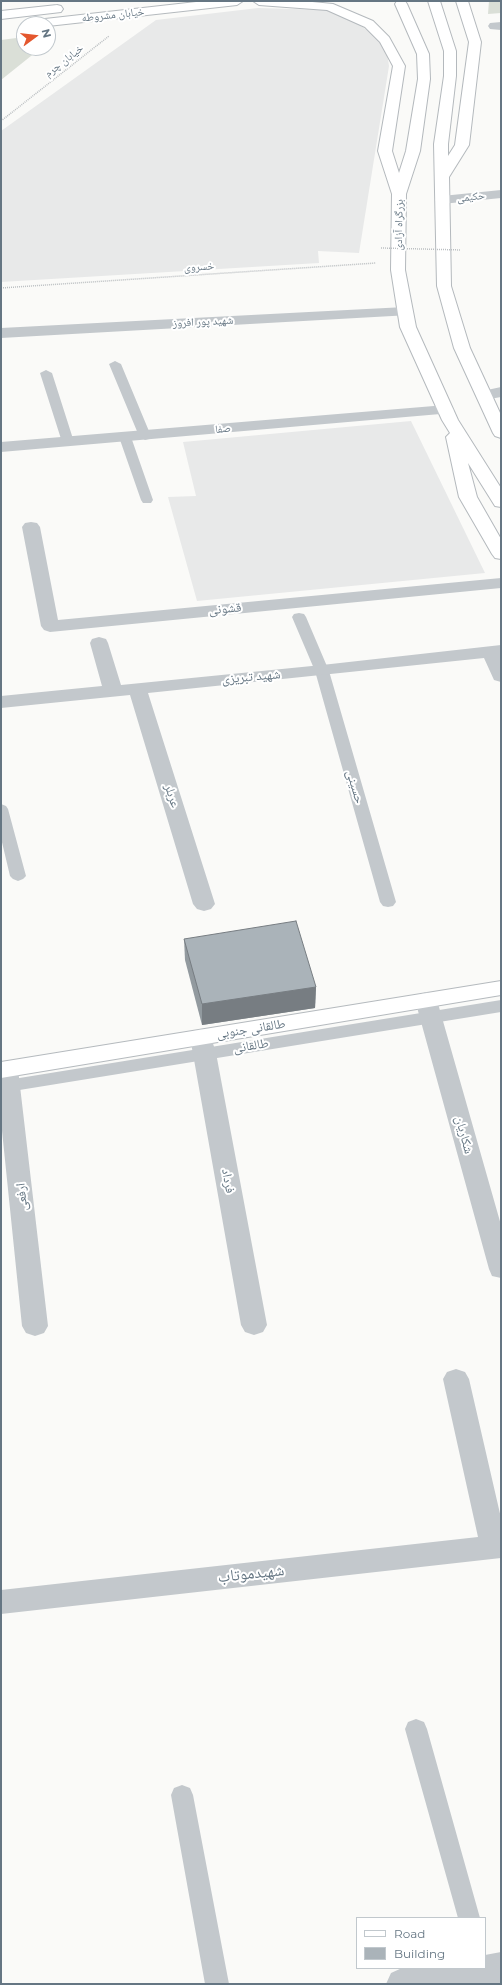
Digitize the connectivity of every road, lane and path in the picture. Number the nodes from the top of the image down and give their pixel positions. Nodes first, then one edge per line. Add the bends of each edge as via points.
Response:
1 (237, 1) edge
2 (259, 1) edge
3 (434, 1) edge
4 (462, 1) edge
5 (400, 4) dead end
6 (68, 7) dead end
7 (367, 10) dead end
8 (136, 12) junction
9 (1, 15) edge
10 (56, 22) edge
11 (376, 31) junction
12 (1, 121) edge
13 (442, 177) junction
14 (399, 194) junction
15 (501, 194) edge
16 (442, 200) junction
17 (380, 248) dead end
18 (461, 250) dead end
19 (398, 262) junction
20 (1, 288) edge
21 (405, 312) junction
22 (1, 333) edge
23 (115, 364) dead end
24 (46, 373) dead end
25 (501, 392) edge
26 (484, 395) junction
27 (448, 415) junction
28 (497, 418) edge
29 (501, 433) edge
30 (145, 436) junction
31 (125, 437) junction
32 (68, 442) junction
33 (1, 447) edge
34 (147, 500) dead end
35 (501, 502) edge
36 (30, 527) dead end
37 (501, 554) edge
38 (501, 583) edge
39 (299, 617) dead end
40 (99, 643) dead end
41 (496, 652) edge
42 (322, 671) junction
43 (501, 676) edge
44 (137, 688) junction
45 (112, 690) junction
46 (1, 702) edge
47 (1, 809) edge
48 (18, 876) dead end
49 (388, 902) dead end
50 (204, 904) dead end
51 (501, 988) edge
52 (501, 1006) edge
53 (429, 1009) junction
54 (203, 1045) junction
55 (5, 1078) edge
56 (501, 1269) edge
57 (254, 1325) dead end
58 (35, 1326) dead end
59 (456, 1379) dead end
60 (497, 1547) edge
61 (1, 1602) edge
62 (416, 1729) dead end
63 (182, 1795) dead end
64 (469, 1917) edge
65 (489, 1973) edge
66 (217, 1984) edge
67 (402, 1984) edge

1 - 8 main road, خیابان مشروطه
2 - 11 main road via 329,7 369,24
3 - 13 main road via 450,51 450,76 441,144
4 - 13 main road via 475,42 462,145
5 - 14 main road, بزرگراه آزادی via 423,54 424,79 413,151
6 - 9 main road, خیابان مشروطه
7 - 11 main road
8 - 10 main road, خیابان مشروطه
8 - 12 path, خیابان چرم
11 - 14 main road via 385,40 399,66 385,151
13 - 16 main road
14 - 19 main road, بزرگراه آزادی
15 - 16 street, حکیمی
16 - 26 main road via 444,286 462,348
17 - 18 path, bridge
19 - 20 path, خسروی
19 - 21 main road, بزرگراه آزادی
21 - 22 street, شهید پور افروز
21 - 27 main road, بزرگراه آزادی via 408,327
23 - 30 lane
24 - 32 lane
25 - 26 street
26 - 28 main road
27 - 30 street, صفا
27 - 35 main road, بزرگراه آزادی
27 - 37 main road, بزرگراه آزادی via 468,497
28 - 29 main road
30 - 31 street, صفا
31 - 32 street, صفا
31 - 34 lane
32 - 33 street, صفا
36 - 38 street, قشونی via 50,626
39 - 42 lane, حسینی
40 - 45 street
41 - 42 street, شهید تبریزی
41 - 43 street
42 - 44 street, شهید تبریزی
42 - 49 lane, حسینی
44 - 45 street, شهید تبریزی
44 - 50 street, عربلر
45 - 46 street, شهید تبریزی
47 - 48 lane
51 - 53 main road, طالقانی جنوبی
52 - 53 lane
53 - 54 main road, طالقانی جنوبی
53 - 56 street, شکاریان
54 - 55 main road, طالقانی جنوبی
54 - 57 street, فرداد
55 - 58 street, ارفعی
59 - 60 street
60 - 61 street, شهیدموتاب
62 - 64 lane
63 - 66 lane
65 - 67 street

